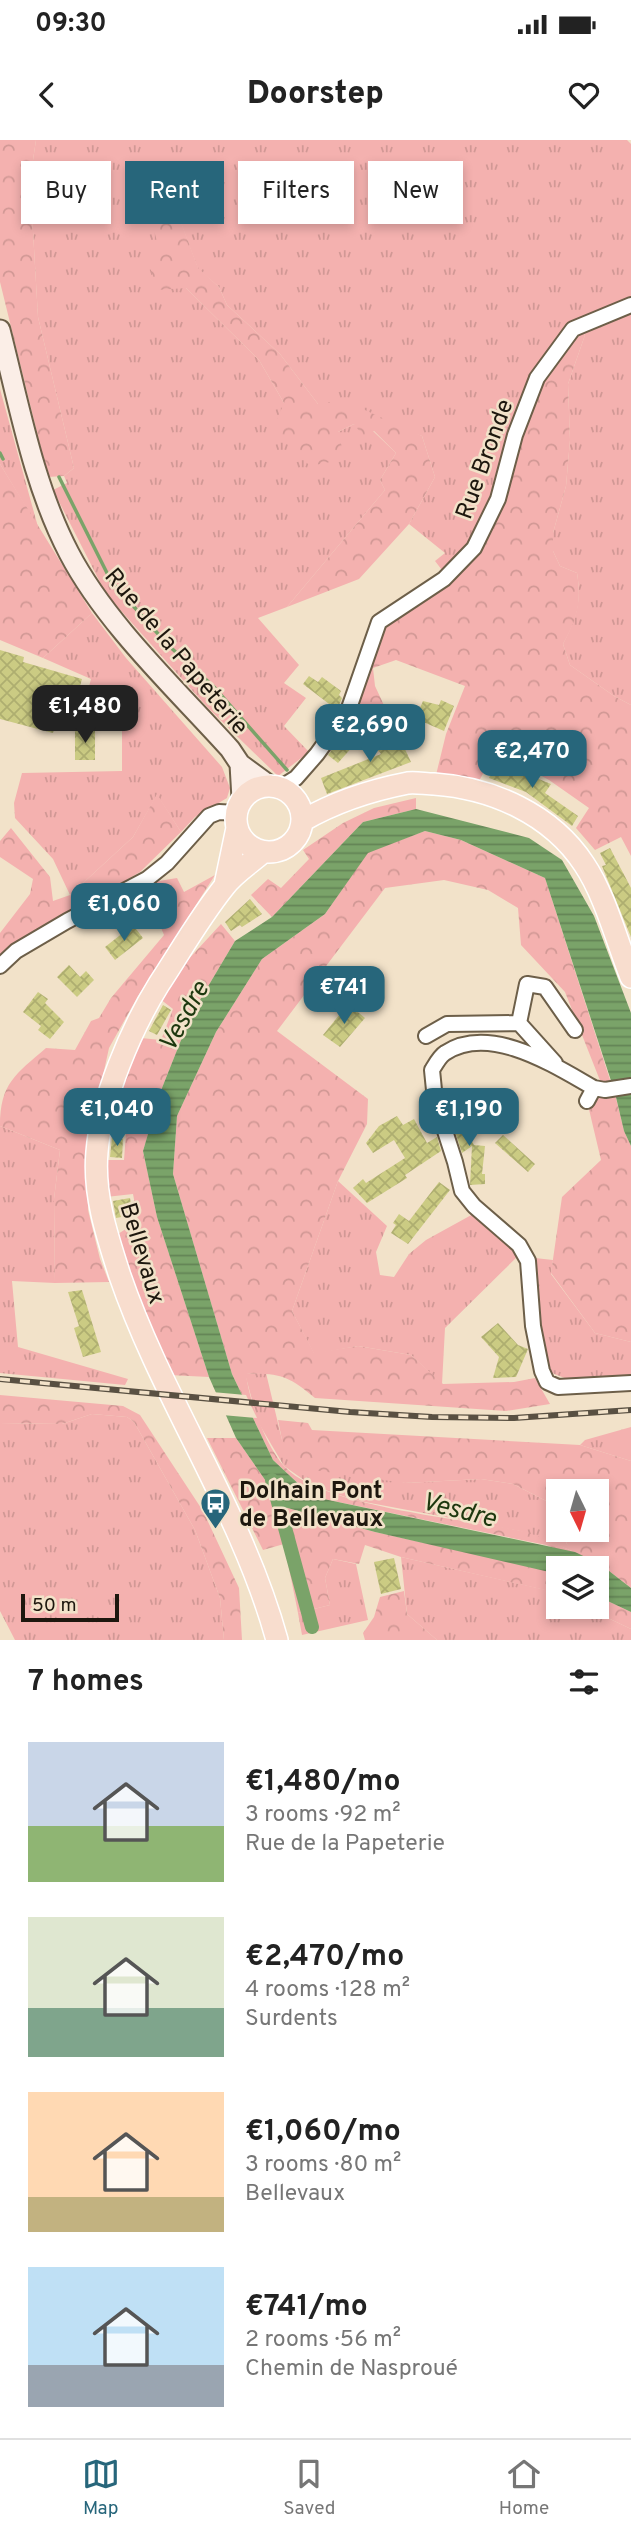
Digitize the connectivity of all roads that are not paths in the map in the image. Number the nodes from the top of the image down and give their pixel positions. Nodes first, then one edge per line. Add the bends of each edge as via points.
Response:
1 (631, 304) edge
2 (0, 330) edge
3 (240, 764) junction
4 (275, 787) junction
5 (239, 813) junction
6 (302, 821) junction
7 (263, 852) junction
8 (225, 885) junction
9 (0, 966) edge
10 (631, 977) edge
11 (519, 1023) junction
12 (447, 1024) junction
13 (575, 1030) dead end
14 (426, 1036) dead end
15 (457, 1048) junction
16 (561, 1069) junction
17 (631, 1086) edge
18 (631, 1383) edge
19 (277, 1640) edge

1 - 4 street, Rue Bronde via 573,329 537,378 498,499 474,548 444,579 380,622 348,711 296,778
2 - 3 main road, Rue de la Papeterie via 38,478 69,554 116,623
3 - 4 main road, Rue de la Papeterie
3 - 5 main road, Rue de la Papeterie
4 - 5 main road via 253,790
4 - 6 main road via 297,801
5 - 7 main road via 247,844
5 - 8 main road, Bellevaux
5 - 9 street via 209,816 147,879 16,951
6 - 7 main road via 290,845
6 - 10 main road via 348,800 410,783 454,786 523,809 550,825 585,865
7 - 8 main road, Bellevaux
8 - 19 main road, Bellevaux via 145,1006 127,1046 101,1125 96,1153 99,1200 130,1305 257,1575
11 - 12 street
11 - 13 street via 527,984 545,986
11 - 16 street
12 - 14 street
12 - 15 street
15 - 16 street via 498,1044
15 - 18 street via 444,1053 432,1070 435,1100 462,1191 519,1245 528,1261 533,1326 547,1382 558,1387
16 - 17 street via 590,1095

